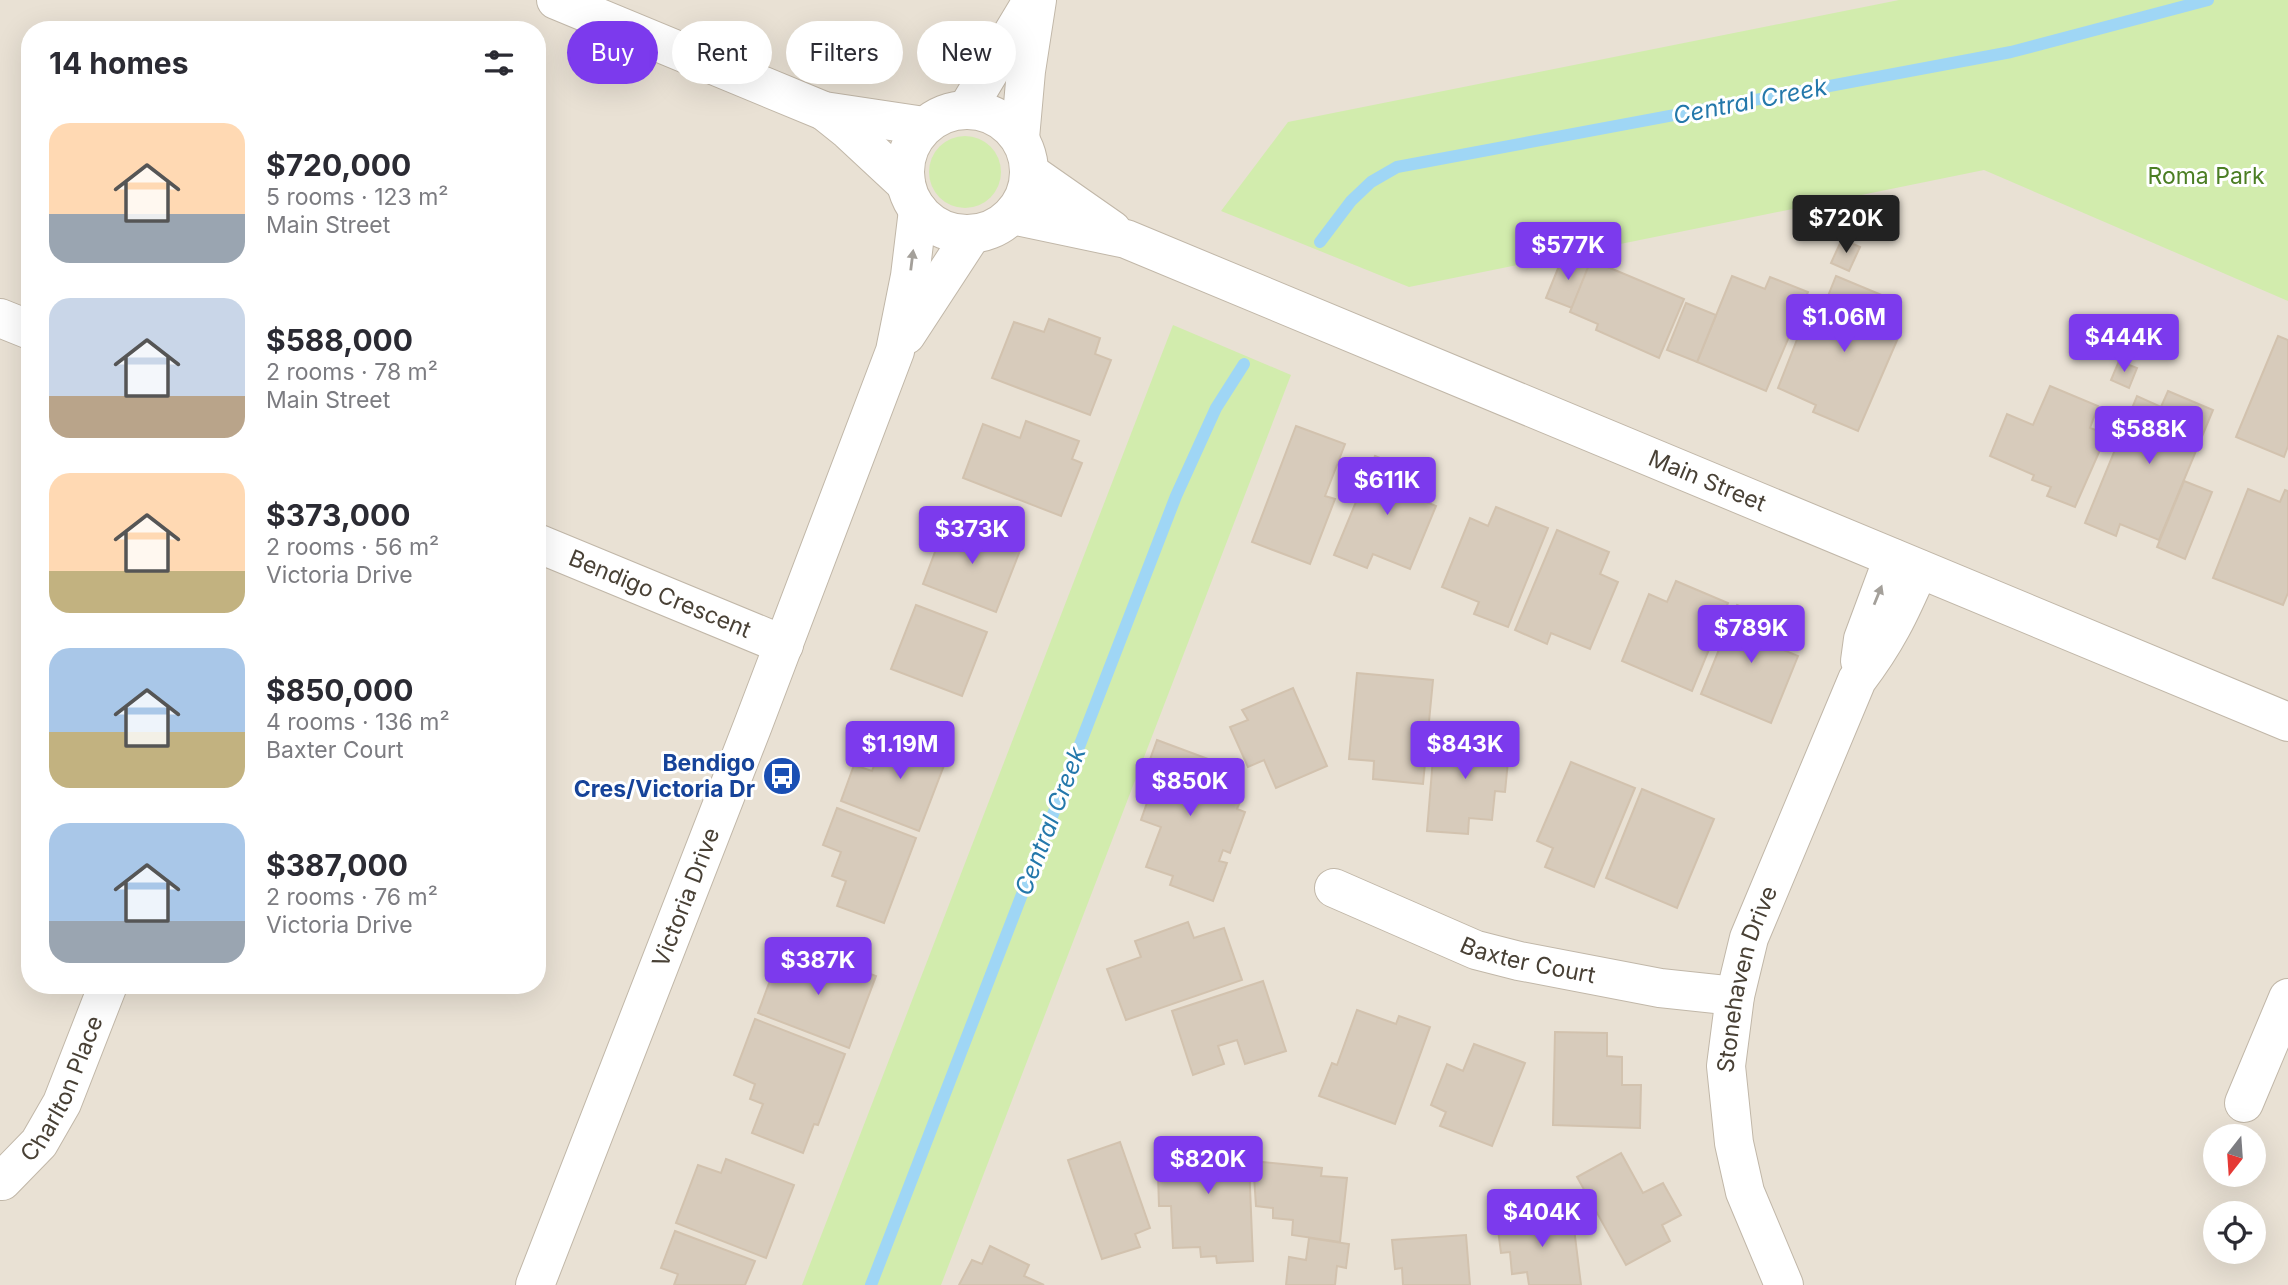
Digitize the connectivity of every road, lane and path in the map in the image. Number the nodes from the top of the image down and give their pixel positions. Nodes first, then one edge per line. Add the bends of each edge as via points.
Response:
1 (556, 0) edge
2 (1035, 0) edge
3 (967, 109) junction
4 (824, 111) junction
5 (924, 126) junction
6 (1024, 155) junction
7 (912, 197) junction
8 (1012, 215) junction
9 (972, 234) junction
10 (1126, 239) junction
11 (0, 318) edge
12 (21, 326) edge
13 (895, 351) junction
14 (546, 547) edge
15 (1906, 564) junction
16 (784, 645) junction
17 (2288, 722) edge
18 (1334, 888) dead end
19 (104, 994) edge
20 (1735, 996) junction
21 (2288, 998) edge
22 (2244, 1103) dead end
23 (2, 1181) dead end
24 (1779, 1284) edge
25 (535, 1285) edge

1 - 4 street
2 - 3 street
2 - 6 street via 1026,71
3 - 5 street via 951,111
3 - 6 street via 1006,123
4 - 5 street
4 - 7 street
5 - 7 street via 905,163
6 - 8 street via 1027,188
6 - 10 street, Main Street
7 - 9 street via 933,224
13 -> 7 street, Victoria Drive via 910,276
8 - 9 street via 987,231
8 - 10 street, Main Street
9 - 13 street, Victoria Drive
10 - 15 street, Main Street
11 - 12 street
13 - 16 street, Victoria Drive
14 - 16 street, Bendigo Crescent
15 - 17 street, Main Street
15 - 20 street, Stonehaven Drive via 1863,639 1857,680 1749,937
16 - 25 street, Victoria Drive
18 - 20 street, Baxter Court via 1476,950 1660,988
19 - 23 street, Charlton Place via 62,1103 39,1143
20 - 24 street, Stonehaven Drive via 1726,1066 1734,1143 1745,1192
21 - 22 street

